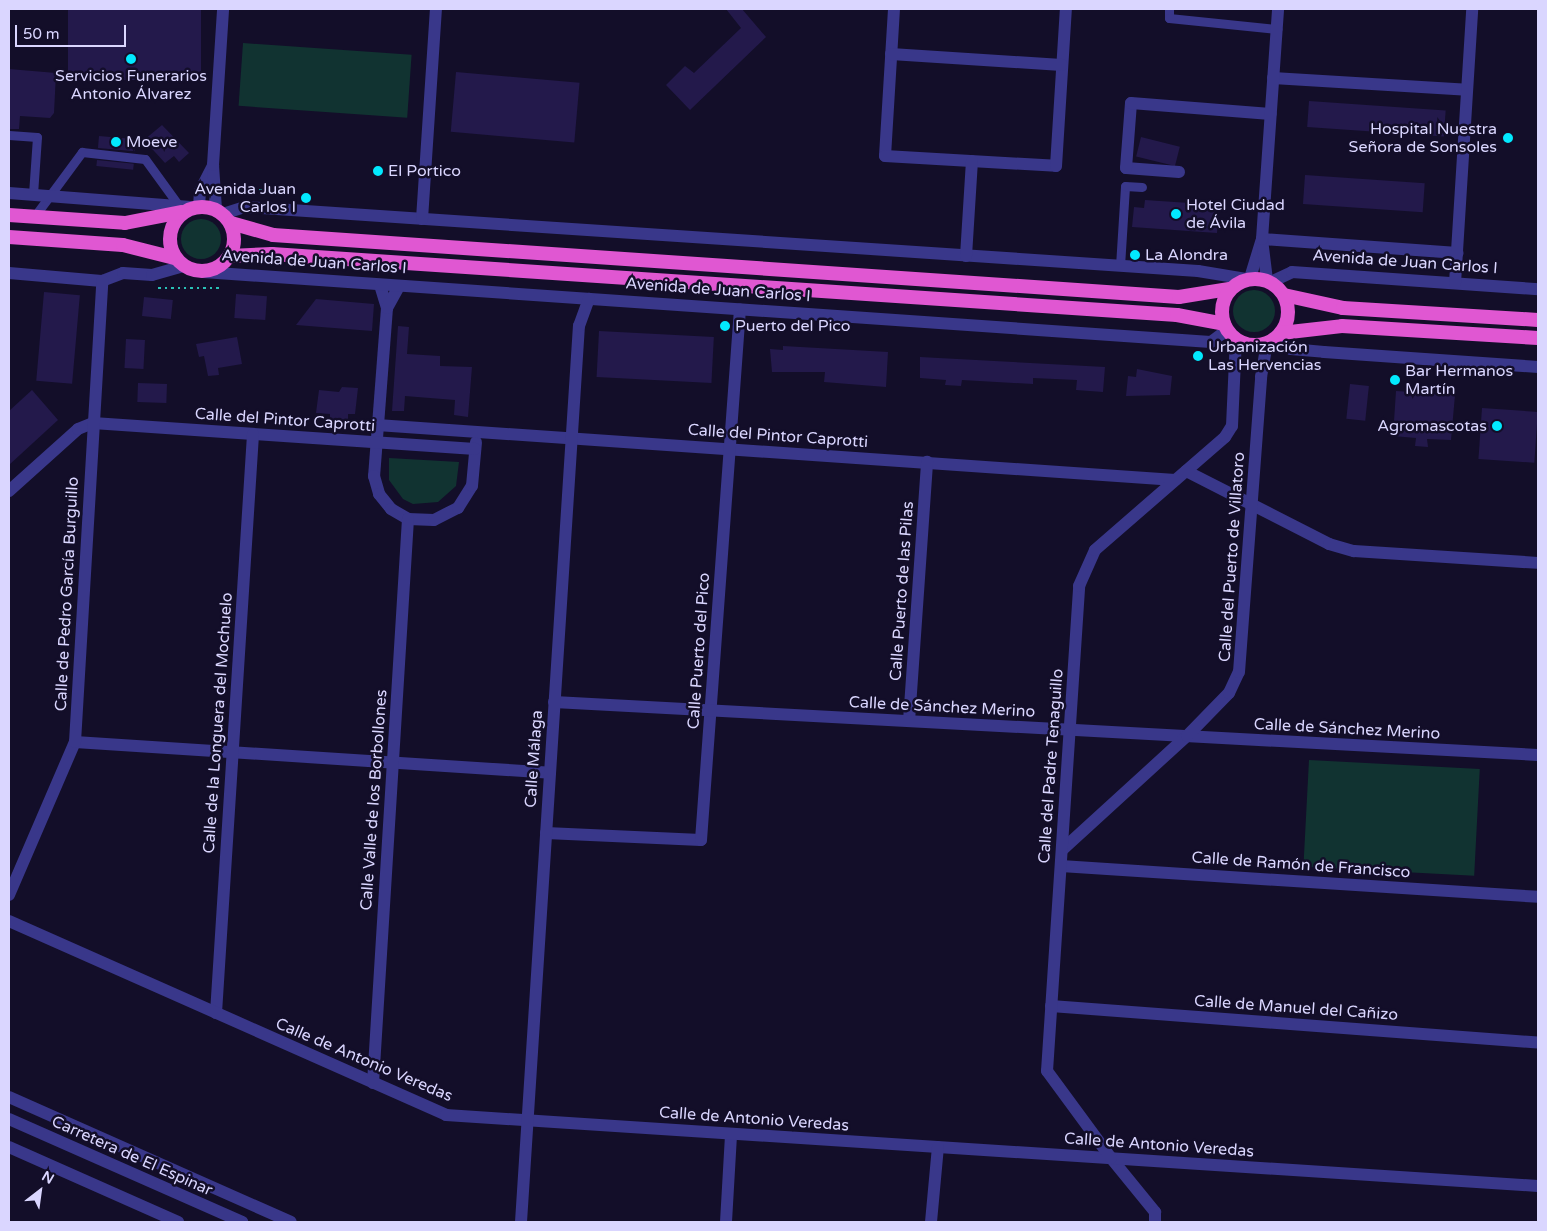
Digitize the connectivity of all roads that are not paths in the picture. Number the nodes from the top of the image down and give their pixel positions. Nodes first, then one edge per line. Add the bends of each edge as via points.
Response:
1 (223, 9) edge
2 (436, 9) edge
3 (894, 9) edge
4 (1066, 9) edge
5 (1169, 9) edge
6 (1278, 9) edge
7 (1472, 9) edge
8 (1276, 29) junction
9 (891, 54) junction
10 (1062, 65) junction
11 (1273, 78) junction
12 (1467, 90) junction
13 (1271, 114) junction
14 (9, 135) edge
15 (972, 161) junction
16 (213, 165) junction
17 (1178, 172) dead end
18 (1142, 187) dead end
19 (9, 193) edge
20 (33, 194) junction
21 (50, 195) junction
22 (188, 208) junction
23 (9, 215) edge
24 (223, 216) junction
25 (34, 217) junction
26 (422, 219) junction
27 (9, 237) edge
28 (1262, 239) junction
29 (1457, 253) junction
30 (230, 256) junction
31 (966, 256) junction
32 (179, 262) junction
33 (1120, 266) junction
34 (203, 272) junction
35 (9, 273) edge
36 (1248, 279) junction
37 (102, 281) junction
38 (1269, 281) junction
39 (1455, 283) junction
40 (380, 285) junction
41 (399, 286) junction
42 (1229, 289) junction
43 (1538, 289) edge
44 (1284, 295) junction
45 (589, 299) junction
46 (387, 308) junction
47 (740, 309) junction
48 (1538, 320) edge
49 (1229, 331) junction
50 (1538, 338) edge
51 (1273, 339) junction
52 (1538, 367) edge
53 (94, 423) junction
54 (378, 425) junction
55 (476, 432) junction
56 (253, 434) junction
57 (572, 438) junction
58 (376, 442) junction
59 (475, 449) junction
60 (730, 449) junction
61 (927, 462) junction
62 (1186, 470) junction
63 (1176, 480) junction
64 (9, 492) edge
65 (1252, 502) junction
66 (408, 519) junction
67 (1538, 563) edge
68 (554, 702) junction
69 (711, 711) junction
70 (909, 721) junction
71 (1070, 730) junction
72 (1187, 736) junction
73 (75, 742) junction
74 (233, 752) junction
75 (1538, 755) edge
76 (393, 762) junction
77 (550, 773) junction
78 (546, 832) junction
79 (1062, 850) junction
80 (1061, 866) junction
81 (9, 895) edge
82 (1538, 897) edge
83 (9, 921) edge
84 (1051, 1006) junction
85 (216, 1013) junction
86 (1538, 1042) edge
87 (373, 1083) junction
88 (9, 1098) edge
89 (9, 1119) edge
90 (527, 1121) junction
91 (731, 1134) junction
92 (9, 1147) edge
93 (938, 1147) junction
94 (1111, 1158) junction
95 (1538, 1186) edge
96 (178, 1222) edge
97 (242, 1222) edge
98 (290, 1222) edge
99 (521, 1222) edge
100 (726, 1222) edge
101 (931, 1222) edge
102 (1155, 1222) edge

1 - 16 street
2 - 26 street
3 - 9 street
4 - 10 street
5 - 8 lane via 1168,18
6 - 8 street
7 - 12 street
8 - 11 street
9 - 10 street
9 - 15 street via 885,156
10 - 15 street via 1056,166
11 - 12 street
11 - 13 street
12 - 29 street
13 - 17 street via 1131,103 1126,168
13 - 28 street
14 - 20 lane via 37,137
15 - 31 street
16 - 22 street
16 - 24 street
18 - 33 lane via 1125,186
19 - 20 street
20 - 21 street
21 - 22 street
21 - 22 lane via 82,152 145,159
21 - 25 lane
22 - 24 highway
22 - 25 highway via 125,223
22 - 32 highway via 171,226 168,242
23 - 25 highway
24 - 26 street via 245,207
24 - 30 highway via 235,240
24 - 42 highway, Avenida de Juan Carlos I via 273,235 1169,297
26 - 31 street
27 - 32 highway via 123,244
28 - 29 street, Avenida de Juan Carlos I
28 - 36 street
28 - 38 street
29 - 39 street
30 - 34 highway via 218,267
30 - 49 highway, Avenida de Juan Carlos I via 272,254 1167,314
31 - 33 street
32 - 34 highway
32 - 37 street via 152,275 122,273
33 - 36 street
34 - 40 street, Avenida de Juan Carlos I
35 - 37 street
36 - 38 highway
36 - 42 highway
37 - 53 street, Calle de Pedro García Burguillo
38 - 39 street, Avenida de Juan Carlos I via 1292,272
38 - 44 highway
39 - 43 street, Avenida de Juan Carlos I
40 - 41 street, Avenida de Juan Carlos I
40 - 46 street
41 - 45 street, Avenida de Juan Carlos I
41 - 46 street
42 - 49 highway via 1221,306
44 - 48 highway via 1343,308
44 - 51 highway via 1288,314
45 - 47 street, Avenida de Juan Carlos I
45 - 57 street, Calle Málaga via 579,326
46 - 54 street
47 - 49 street, Avenida de Juan Carlos I via 1211,342
47 - 60 street, Calle Puerto del Pico
49 - 51 highway via 1251,345
49 - 62 street, Calle del Padre Tenaguillo via 1232,426
50 - 51 highway via 1342,326
51 - 52 street via 1291,349
51 - 65 street, Calle del Puerto de Villatoro via 1261,377
53 - 56 street, Calle del Pintor Caprotti
53 - 64 street via 78,429
53 - 73 street, Calle de Pedro García Burguillo
54 - 55 street, Calle del Pintor Caprotti
54 - 58 street
55 - 57 street, Calle del Pintor Caprotti
55 - 59 street
56 - 58 street, Calle del Pintor Caprotti
56 - 74 street, Calle de la Longuera del Mochuelo
57 - 60 street, Calle del Pintor Caprotti
57 - 68 street, Calle Málaga
58 - 59 street, Calle del Pintor Caprotti
58 - 66 street via 374,476 379,494 391,509
59 - 66 street via 472,486 458,508 434,520
60 - 61 street, Calle del Pintor Caprotti
60 - 69 street, Calle Puerto del Pico
61 - 63 street, Calle del Pintor Caprotti
61 - 70 street, Calle Puerto de las Pilas
62 - 63 street, Calle del Padre Tenaguillo
62 - 65 street
63 - 71 street, Calle del Padre Tenaguillo via 1095,550 1079,586
65 - 67 street via 1329,544 1354,551
65 - 72 street, Calle del Puerto de Villatoro via 1240,672 1229,693
66 - 76 street, Calle Valle de los Borbollones
68 - 69 street, Calle de Sánchez Merino
68 - 77 street, Calle Málaga
69 - 70 street, Calle de Sánchez Merino
69 - 78 street, Calle Puerto del Pico via 701,840
70 - 71 street, Calle de Sánchez Merino
71 - 72 street, Calle de Sánchez Merino
71 - 79 street, Calle del Padre Tenaguillo
72 - 75 street, Calle de Sánchez Merino
72 - 79 street, Calle del Puerto de Villatoro
73 - 74 street
73 - 81 street, Calle de Pedro García Burguillo
74 - 76 street
74 - 85 street, Calle de la Longuera del Mochuelo
76 - 77 street
76 - 87 street, Calle Valle de los Borbollones
77 - 78 street, Calle Málaga
78 - 90 street, Calle Málaga
79 - 80 street, Calle del Padre Tenaguillo
80 - 82 street, Calle de Ramón de Francisco
80 - 84 street, Calle del Padre Tenaguillo
83 - 85 street, Calle de Antonio Veredas
84 - 86 street, Calle de Manuel del Cañizo
84 - 94 street, Calle del Padre Tenaguillo via 1047,1072
85 - 87 street, Calle de Antonio Veredas
87 - 90 street, Calle de Antonio Veredas via 446,1115
88 - 98 street
89 - 97 street, Carretera de El Espinar
90 - 91 street, Calle de Antonio Veredas
90 - 99 street, Calle Málaga
91 - 93 street, Calle de Antonio Veredas
91 - 100 street
92 - 96 street
93 - 94 street, Calle de Antonio Veredas
93 - 101 street
94 - 95 street, Calle de Antonio Veredas
94 - 102 street, Calle del Padre Tenaguillo via 1155,1212

